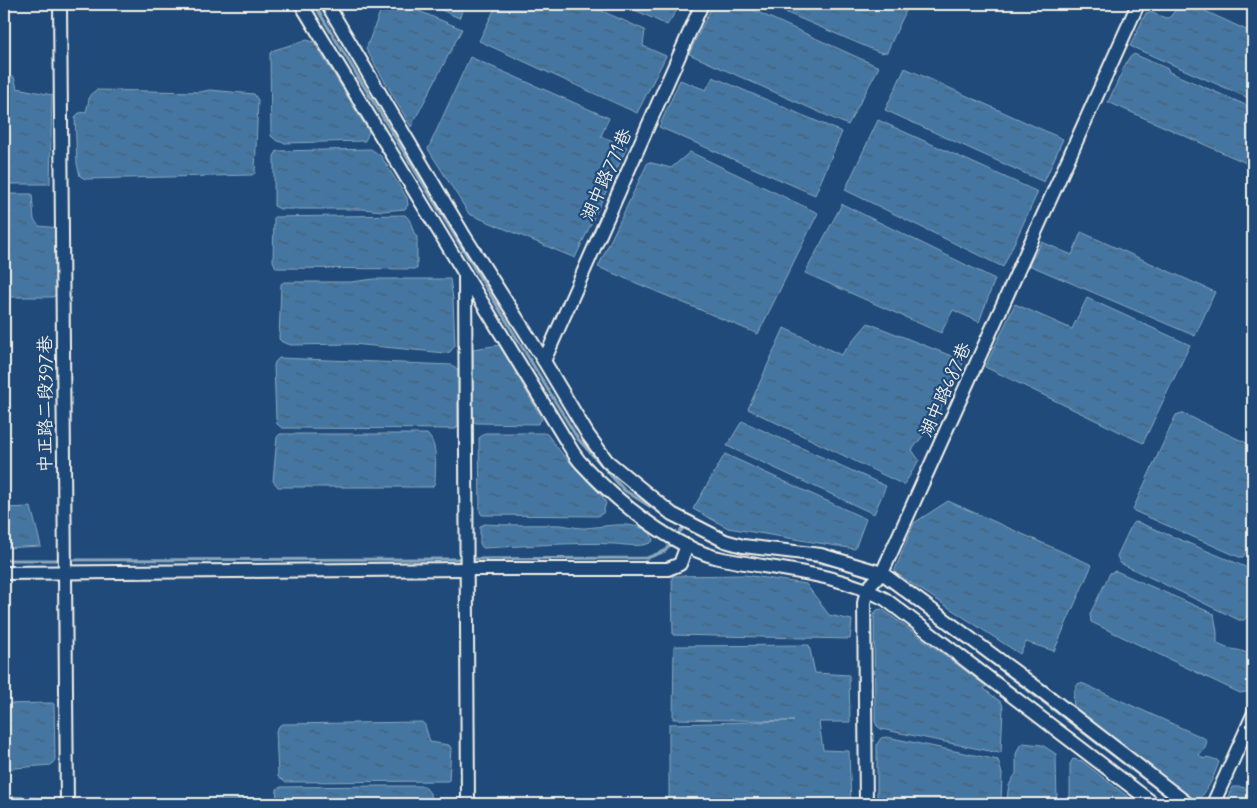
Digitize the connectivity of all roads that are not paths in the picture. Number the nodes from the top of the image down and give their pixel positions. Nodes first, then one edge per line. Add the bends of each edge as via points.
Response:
1 (60, 4) edge
2 (301, 4) edge
3 (327, 4) edge
4 (702, 4) edge
5 (1138, 4) edge
6 (465, 273) junction
7 (544, 361) junction
8 (687, 545) junction
9 (466, 568) junction
10 (4, 572) edge
11 (65, 573) junction
12 (882, 573) junction
13 (867, 589) junction
14 (1253, 715) edge
15 (68, 804) edge
16 (468, 804) edge
17 (866, 804) edge
18 (1154, 804) edge
19 (1188, 804) edge
20 (1213, 804) edge

1 - 11 street, 中正路二段397巷
2 - 6 street
3 - 7 street via 465,237
4 - 7 street, 湖中路771巷
5 - 12 street, 湖中路687巷
6 - 8 street via 580,463 617,498 662,532
6 - 9 street
7 - 12 street via 588,435 608,461 672,514 725,541 821,555
8 - 9 street via 680,564 668,569
8 - 13 street via 720,558 840,580
9 - 11 street
9 - 16 street
10 - 11 street
11 - 15 street, 中正路二段397巷
12 - 13 street, 湖中路687巷
12 - 19 street
13 - 17 street via 864,603
13 - 18 street via 885,599
14 - 20 street

